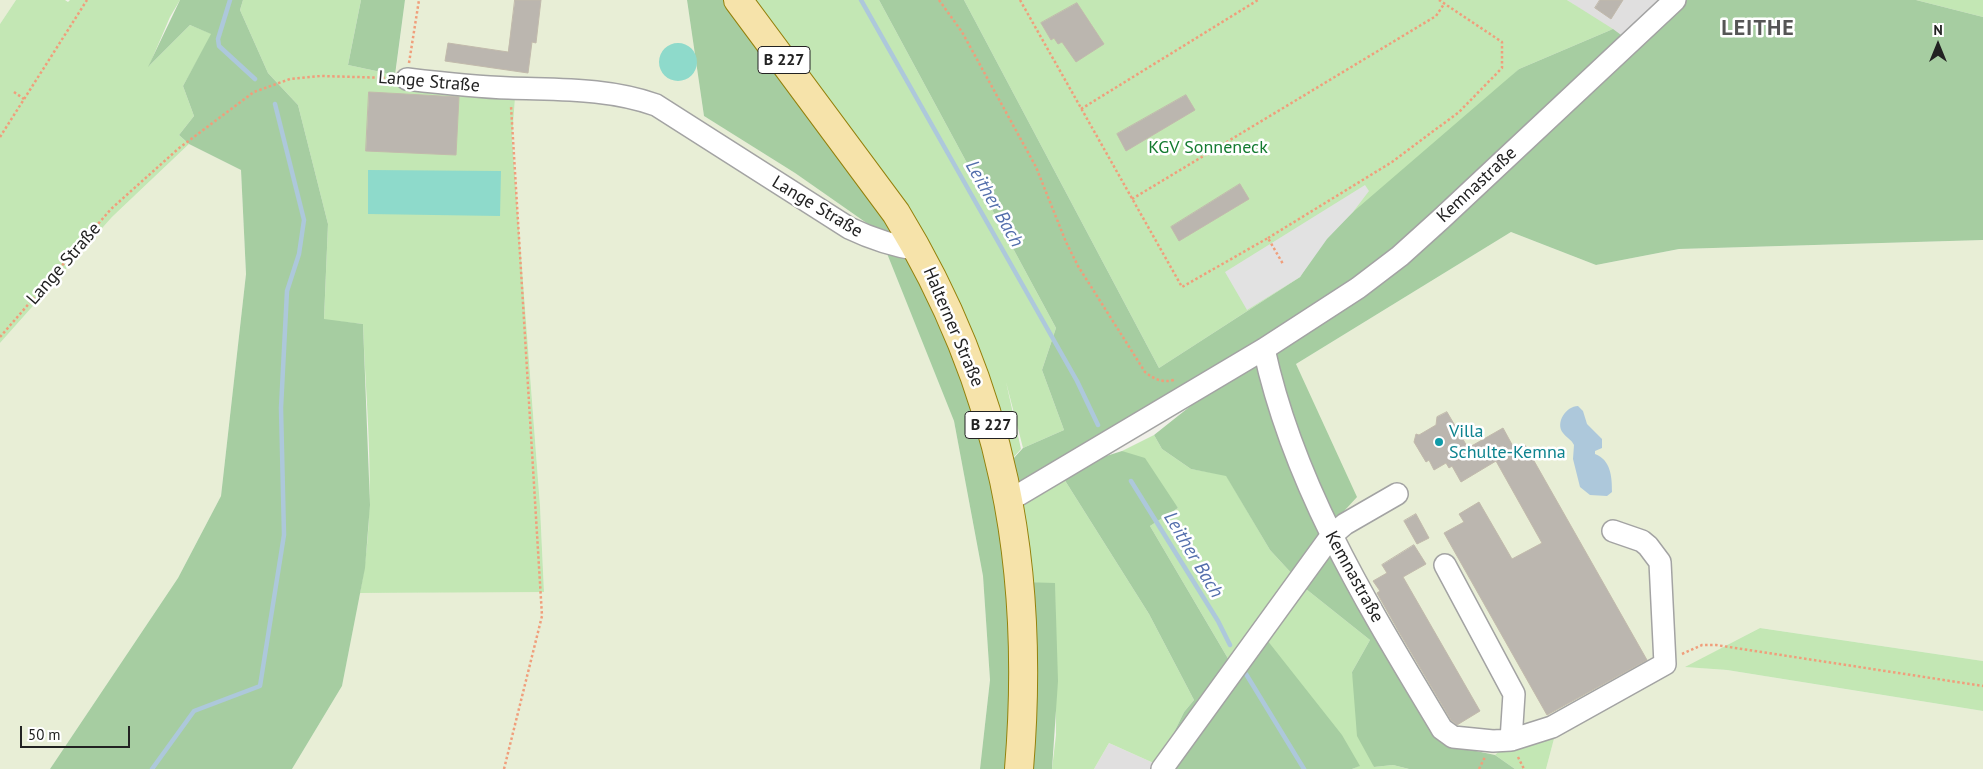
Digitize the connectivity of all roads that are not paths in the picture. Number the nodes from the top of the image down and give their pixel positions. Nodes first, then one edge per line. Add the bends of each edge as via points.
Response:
1 (738, 0) edge
2 (1675, 0) edge
3 (407, 79) road end
4 (919, 250) junction
5 (1264, 349) junction
6 (1397, 494) dead end
7 (1010, 500) junction
8 (1613, 531) dead end
9 (1331, 536) junction
10 (1445, 565) dead end
11 (1510, 740) junction
12 (1019, 769) edge
13 (1162, 769) edge

1 - 4 main road, Halterner Straße / B 227 via 841,136
2 - 5 street, Kemnastraße via 1400,256 1358,288
3 - 4 street, Lange Straße via 467,87 609,92 631,96 656,105 849,228 873,240
4 - 7 main road, Halterner Straße / B 227 via 961,337 981,393
5 - 7 street, Kemnastraße
5 - 9 street, Kemnastraße via 1288,434
6 - 9 street via 1345,524
7 - 12 main road, Halterner Straße / B 227 via 1020,568 1025,669
8 - 11 street, Kemnastraße via 1642,541 1660,562 1665,664 1552,727
9 - 11 street, Kemnastraße via 1442,729 1453,737
9 - 13 street
10 - 11 street via 1514,694

